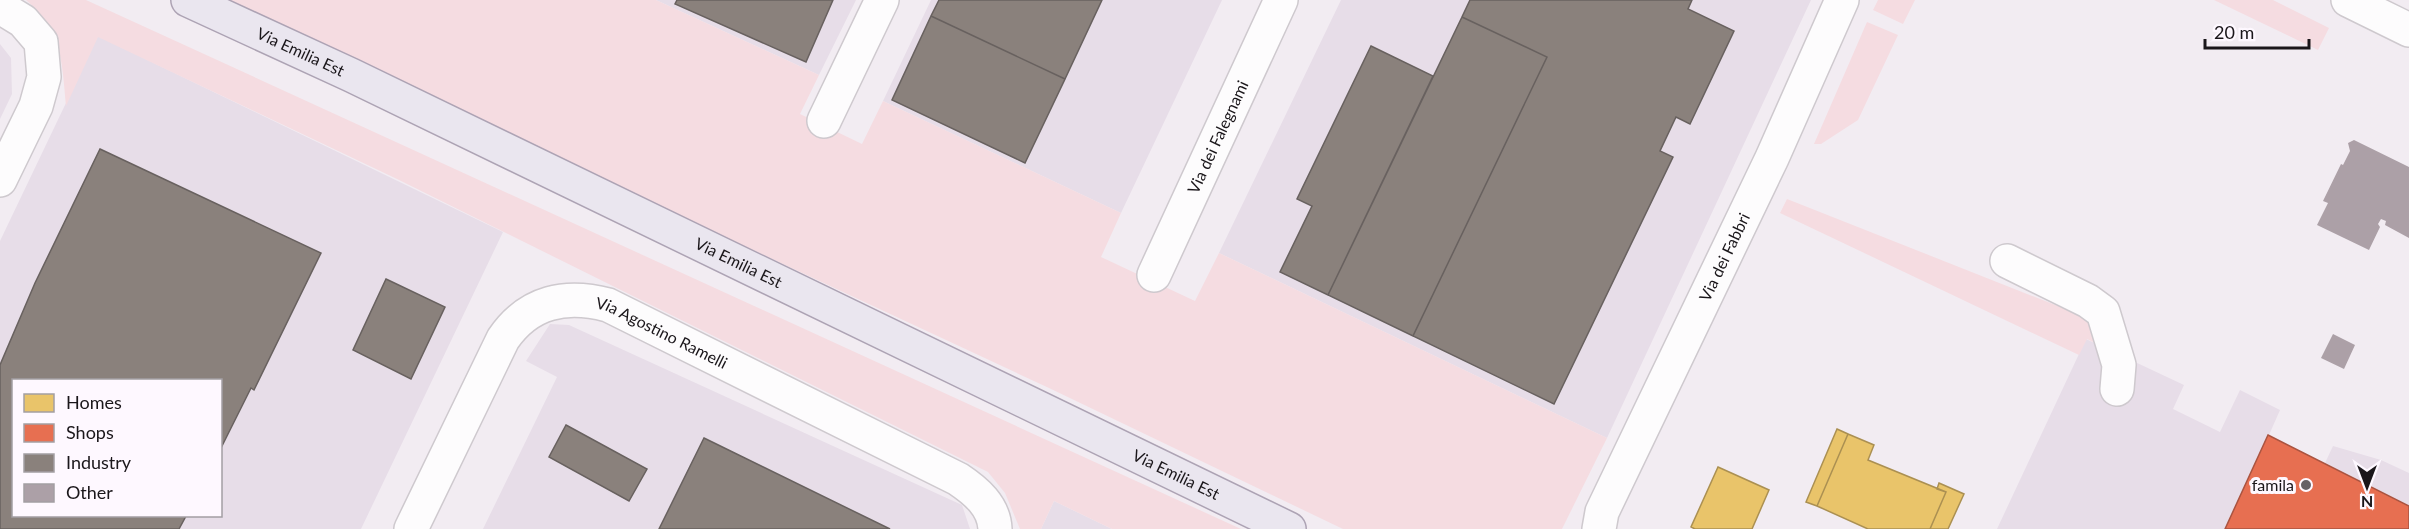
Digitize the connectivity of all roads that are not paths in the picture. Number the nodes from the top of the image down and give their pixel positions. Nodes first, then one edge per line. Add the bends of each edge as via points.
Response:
1 (188, 0) edge
2 (882, 0) edge
3 (1281, 0) edge
4 (1842, 0) edge
5 (2354, 1) edge
6 (0, 7) edge
7 (2409, 30) edge
8 (824, 121) dead end
9 (0, 180) edge
10 (2007, 261) dead end
11 (1154, 275) dead end
12 (2117, 389) dead end
13 (1596, 523) edge
14 (995, 527) edge
15 (411, 529) edge
16 (1289, 529) edge

1 - 16 main road, Via Emilia Est via 362,80
2 - 8 street
3 - 11 street, Via dei Falegnami
4 - 13 street, Via dei Fabbri via 1772,158
5 - 7 street
6 - 9 street via 23,21 41,42 44,77 36,106
10 - 12 street via 2103,312 2119,365
14 - 15 street, Via Agostino Ramelli via 979,494 958,478 608,305 569,299 533,311 514,324 503,339

